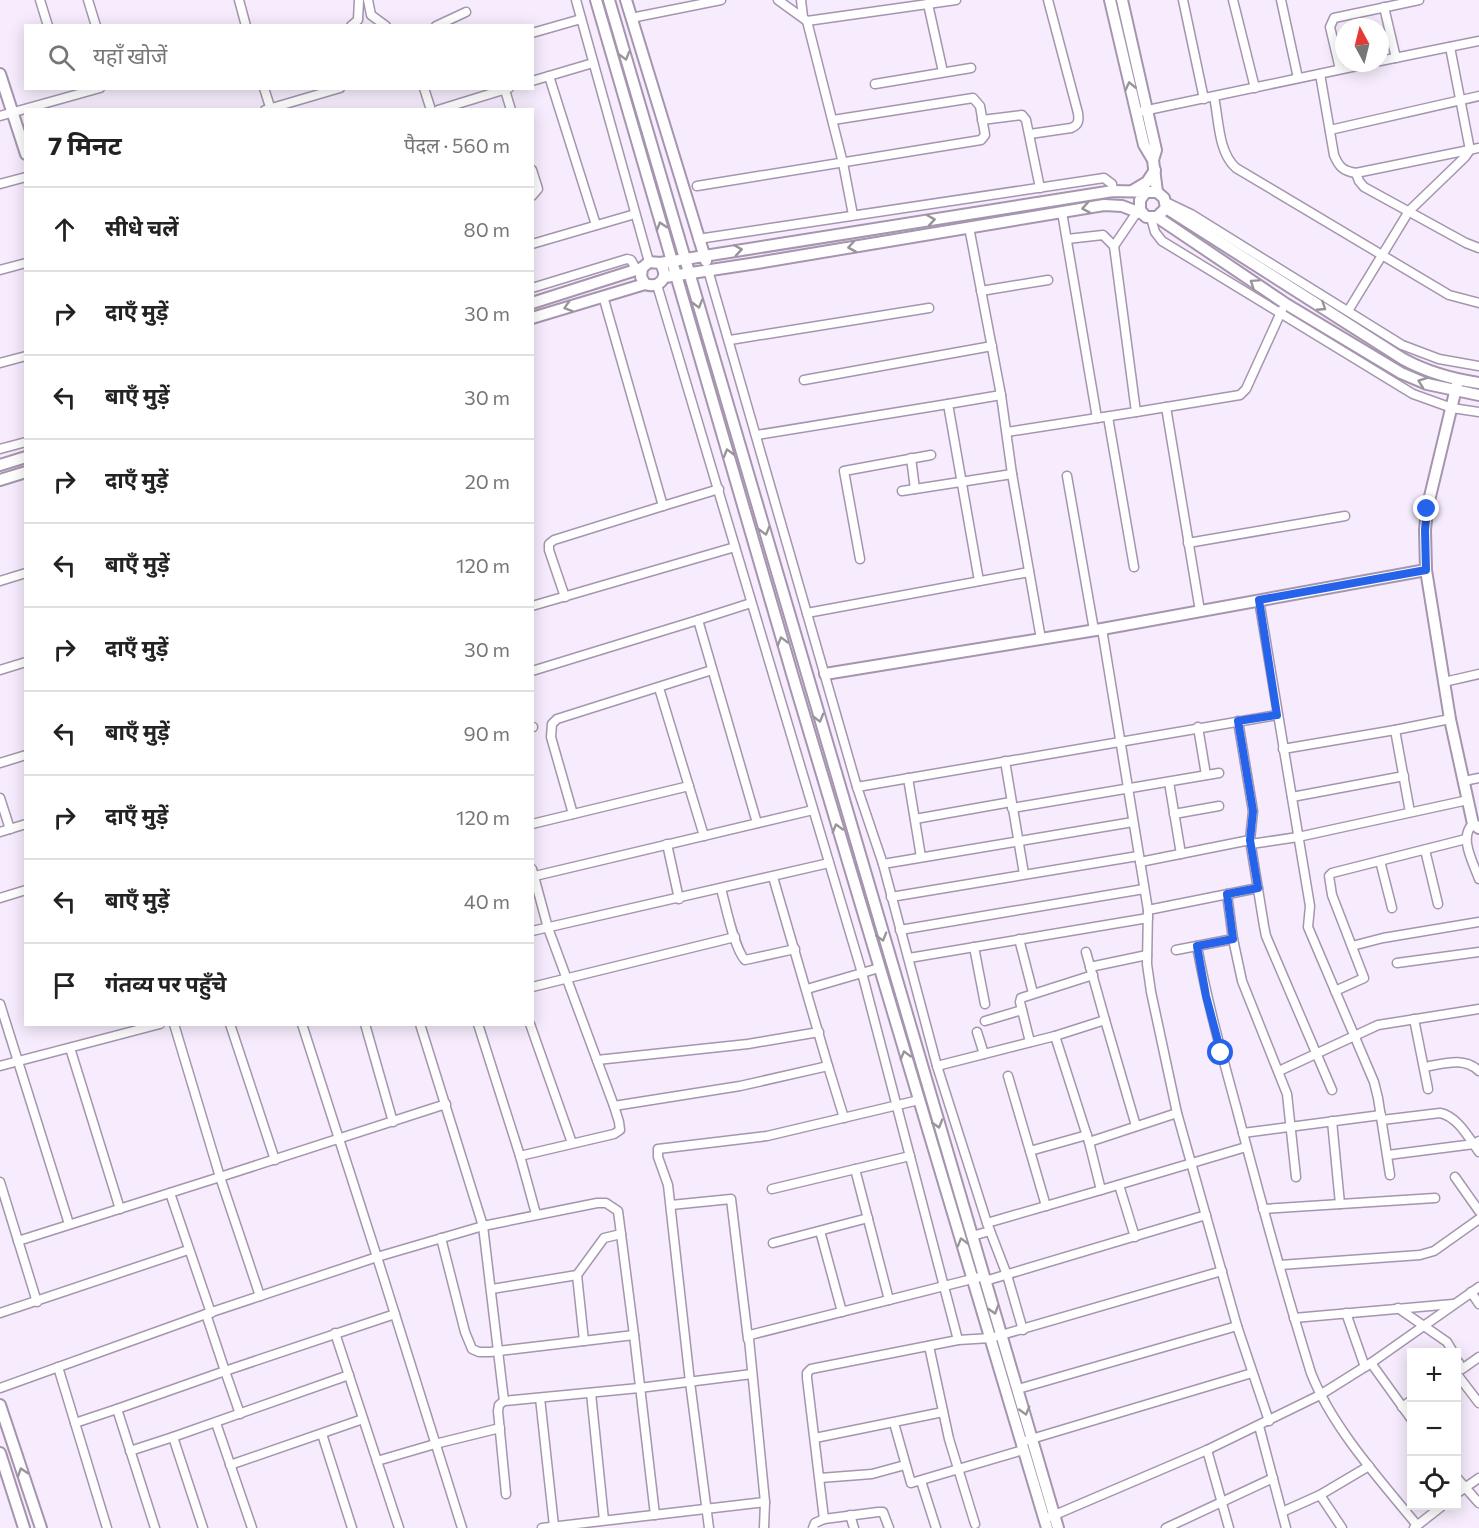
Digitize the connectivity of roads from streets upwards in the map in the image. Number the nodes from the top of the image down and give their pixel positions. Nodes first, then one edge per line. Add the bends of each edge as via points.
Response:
1 (40, 0) edge
2 (88, 0) edge
3 (238, 0) edge
4 (359, 0) edge
5 (368, 0) edge
6 (576, 0) edge
7 (596, 0) edge
8 (626, 0) edge
9 (721, 0) edge
10 (778, 0) edge
11 (801, 0) edge
12 (956, 0) edge
13 (1048, 0) edge
14 (1110, 0) edge
15 (1122, 0) edge
16 (1184, 0) edge
17 (1233, 0) edge
18 (1281, 0) edge
19 (1419, 0) edge
20 (610, 4) edge
21 (928, 4) junction
22 (1384, 7) junction
23 (466, 12) dead end
24 (599, 12) junction
25 (581, 18) junction
26 (631, 18) junction
27 (805, 19) junction
28 (47, 24) edge
29 (95, 24) edge
30 (245, 24) edge
31 (353, 24) edge
32 (383, 24) edge
33 (440, 24) edge
34 (534, 32) edge
35 (1479, 41) edge
36 (1335, 43) edge
37 (1450, 47) junction
38 (1396, 58) junction
39 (1389, 59) edge
40 (593, 63) junction
41 (971, 68) dead end
42 (1335, 70) edge
43 (943, 72) junction
44 (0, 74) edge
45 (1320, 74) junction
46 (549, 76) junction
47 (1298, 78) junction
48 (534, 80) edge
49 (875, 84) dead end
50 (1255, 88) junction
51 (85, 90) edge
52 (264, 90) edge
53 (333, 90) edge
54 (425, 90) edge
55 (504, 90) edge
56 (507, 90) edge
57 (70, 92) edge
58 (1479, 96) edge
59 (1215, 97) junction
60 (1204, 99) junction
61 (1461, 100) junction
62 (26, 108) edge
63 (268, 108) edge
64 (271, 108) edge
65 (430, 108) edge
66 (445, 108) edge
67 (511, 108) edge
68 (24, 109) edge
69 (1141, 112) junction
70 (12, 113) junction
71 (0, 116) edge
72 (833, 120) junction
73 (982, 120) junction
74 (1330, 130) junction
75 (1030, 134) junction
76 (24, 148) edge
77 (1475, 149) edge
78 (843, 163) junction
79 (1154, 165) junction
80 (1356, 173) junction
81 (534, 176) edge
82 (24, 178) edge
83 (0, 184) edge
84 (697, 186) dead end
85 (1040, 188) junction
86 (1132, 190) junction
87 (1113, 191) junction
88 (1157, 192) junction
89 (1145, 193) junction
90 (534, 194) edge
91 (1166, 205) junction
92 (1409, 211) junction
93 (1062, 212) junction
94 (635, 214) junction
95 (853, 215) junction
96 (1147, 215) junction
97 (596, 225) junction
98 (969, 228) junction
99 (698, 239) junction
100 (1067, 239) junction
101 (534, 243) edge
102 (1114, 246) junction
103 (1479, 248) edge
104 (704, 255) junction
105 (1380, 255) junction
106 (685, 258) junction
107 (672, 261) junction
108 (24, 264) edge
109 (647, 266) junction
110 (0, 270) edge
111 (708, 270) junction
112 (689, 274) junction
113 (676, 276) junction
114 (1048, 280) dead end
115 (661, 281) junction
116 (645, 284) junction
117 (534, 287) edge
118 (981, 291) junction
119 (603, 296) junction
120 (534, 302) edge
121 (1479, 303) edge
122 (929, 308) dead end
123 (1283, 309) junction
124 (1348, 311) junction
125 (534, 317) edge
126 (730, 340) junction
127 (992, 346) junction
128 (24, 357) edge
129 (0, 363) edge
130 (1479, 366) edge
131 (804, 380) dead end
132 (1479, 383) edge
133 (1456, 386) junction
134 (1001, 395) junction
135 (1479, 395) edge
136 (948, 404) junction
137 (1166, 407) junction
138 (1452, 408) junction
139 (1136, 412) junction
140 (1479, 412) edge
141 (1108, 417) junction
142 (1097, 418) junction
143 (1007, 432) junction
144 (757, 435) junction
145 (24, 443) edge
146 (0, 449) edge
147 (931, 454) dead end
148 (911, 458) junction
149 (24, 459) edge
150 (0, 465) edge
151 (24, 473) edge
152 (1012, 474) junction
153 (1066, 476) dead end
154 (0, 480) edge
155 (962, 482) junction
156 (719, 489) junction
157 (915, 489) junction
158 (902, 492) dead end
159 (663, 506) junction
160 (1344, 516) dead end
161 (1188, 543) junction
162 (735, 548) junction
163 (860, 559) dead end
164 (1134, 567) dead end
165 (1426, 570) junction
166 (1029, 572) junction
167 (24, 574) edge
168 (0, 581) edge
169 (979, 581) junction
170 (565, 597) junction
171 (1259, 600) junction
172 (751, 603) junction
173 (534, 605) edge
174 (1200, 610) junction
175 (807, 613) junction
176 (698, 620) junction
177 (1098, 629) junction
178 (1041, 639) junction
179 (24, 663) edge
180 (0, 670) edge
181 (534, 670) edge
182 (712, 670) junction
183 (825, 674) junction
184 (1479, 675) edge
185 (808, 680) junction
186 (1444, 682) junction
187 (795, 684) junction
188 (659, 688) junction
189 (1277, 715) junction
190 (1450, 719) junction
191 (1238, 721) junction
192 (1198, 728) junction
193 (1395, 729) junction
194 (1120, 740) junction
195 (1283, 750) junction
196 (24, 756) edge
197 (1005, 761) junction
198 (0, 763) edge
199 (1219, 773) dead end
200 (1206, 776) junction
201 (1404, 776) junction
202 (908, 778) junction
203 (1479, 778) edge
204 (1464, 781) junction
205 (1169, 782) junction
206 (688, 786) junction
207 (857, 787) junction
208 (1129, 788) junction
209 (1292, 797) junction
210 (0, 798) edge
211 (1467, 800) junction
212 (1012, 805) junction
213 (1219, 806) dead end
214 (813, 810) junction
215 (1410, 812) junction
216 (573, 814) junction
217 (1174, 814) junction
218 (915, 819) junction
219 (1133, 822) junction
220 (757, 823) junction
221 (534, 824) edge
222 (24, 825) edge
223 (1476, 826) edge
224 (10, 829) junction
225 (0, 832) edge
226 (704, 836) junction
227 (1298, 837) junction
228 (1466, 839) junction
229 (1018, 840) junction
230 (1250, 842) junction
231 (667, 844) junction
232 (1425, 850) junction
233 (1181, 854) junction
234 (921, 857) junction
235 (1139, 859) junction
236 (1380, 861) junction
237 (829, 863) junction
238 (883, 864) junction
239 (534, 873) edge
240 (1024, 874) junction
241 (773, 877) junction
242 (1479, 879) edge
243 (866, 881) junction
244 (854, 884) junction
245 (1258, 888) junction
246 (721, 889) junction
247 (1144, 890) junction
248 (24, 891) edge
249 (870, 894) junction
250 (890, 894) junction
251 (1227, 894) junction
252 (0, 898) edge
253 (679, 898) junction
254 (1438, 904) dead end
255 (1392, 908) dead end
256 (1148, 914) junction
257 (1479, 922) edge
258 (548, 928) junction
259 (900, 930) junction
260 (534, 931) edge
261 (735, 937) junction
262 (1019, 939) junction
263 (1233, 939) junction
264 (1197, 946) junction
265 (1352, 946) junction
266 (974, 947) junction
267 (795, 949) junction
268 (1176, 950) dead end
269 (1086, 952) dead end
270 (1479, 952) edge
271 (1147, 955) junction
272 (909, 958) junction
273 (1397, 963) dead end
274 (879, 968) junction
275 (1091, 971) junction
276 (862, 973) junction
277 (567, 978) junction
278 (890, 982) junction
279 (534, 986) edge
280 (807, 989) junction
281 (1335, 991) junction
282 (1032, 993) junction
283 (0, 1004) edge
284 (985, 1004) dead end
285 (1022, 1010) junction
286 (1479, 1010) edge
287 (1414, 1018) junction
288 (1105, 1020) junction
289 (985, 1021) dead end
290 (121, 1026) edge
291 (153, 1026) edge
292 (175, 1026) edge
293 (231, 1026) edge
294 (303, 1026) edge
295 (366, 1026) edge
296 (421, 1026) edge
297 (479, 1026) edge
298 (531, 1026) edge
299 (819, 1032) junction
300 (977, 1032) dead end
301 (123, 1035) junction
302 (1055, 1036) junction
303 (1356, 1036) junction
304 (1030, 1042) junction
305 (70, 1048) junction
306 (984, 1054) junction
307 (1317, 1054) junction
308 (597, 1060) junction
309 (19, 1061) junction
310 (0, 1066) edge
311 (828, 1066) junction
312 (937, 1066) junction
313 (1424, 1067) junction
314 (1279, 1071) junction
315 (1479, 1071) edge
316 (1008, 1076) dead end
317 (1428, 1089) dead end
318 (1332, 1090) dead end
319 (919, 1100) junction
320 (446, 1104) junction
321 (897, 1105) junction
322 (614, 1106) junction
323 (1178, 1113) junction
324 (844, 1118) junction
325 (1382, 1118) junction
326 (1332, 1121) junction
327 (393, 1122) junction
328 (1136, 1126) junction
329 (1291, 1127) junction
330 (1243, 1133) junction
331 (339, 1139) junction
332 (1088, 1139) junction
333 (572, 1143) junction
334 (1477, 1146) edge
335 (1246, 1147) junction
336 (946, 1149) junction
337 (1030, 1152) junction
338 (934, 1153) junction
339 (1388, 1155) junction
340 (520, 1156) junction
341 (910, 1156) junction
342 (275, 1160) junction
343 (1191, 1162) junction
344 (855, 1169) junction
345 (1390, 1174) dead end
346 (220, 1177) junction
347 (1296, 1177) dead end
348 (1455, 1177) dead end
349 (0, 1182) edge
350 (1119, 1185) junction
351 (772, 1189) dead end
352 (1101, 1190) junction
353 (170, 1193) junction
354 (1435, 1198) dead end
355 (1340, 1204) junction
356 (671, 1205) junction
357 (1046, 1206) junction
358 (120, 1209) junction
359 (1263, 1209) junction
360 (1479, 1211) edge
361 (536, 1214) junction
362 (1206, 1215) junction
363 (868, 1218) junction
364 (1479, 1219) edge
365 (69, 1224) junction
366 (483, 1226) junction
367 (988, 1227) junction
368 (820, 1231) junction
369 (621, 1234) junction
370 (972, 1236) junction
371 (1135, 1237) junction
372 (441, 1238) junction
373 (18, 1241) junction
374 (773, 1243) dead end
375 (188, 1250) junction
376 (377, 1257) junction
377 (1280, 1265) junction
378 (1222, 1271) junction
379 (577, 1275) junction
380 (1007, 1275) junction
381 (981, 1279) junction
382 (945, 1286) junction
383 (1479, 1287) edge
384 (492, 1289) junction
385 (1471, 1292) junction
386 (260, 1296) junction
387 (889, 1300) junction
388 (37, 1302) junction
389 (1454, 1304) junction
390 (1479, 1304) edge
391 (1398, 1308) junction
392 (842, 1312) junction
393 (0, 1313) edge
394 (209, 1313) junction
395 (1346, 1313) junction
396 (395, 1314) junction
397 (1294, 1318) junction
398 (1425, 1325) junction
399 (1237, 1326) junction
400 (1023, 1330) junction
401 (335, 1333) junction
402 (634, 1335) junction
403 (997, 1337) junction
404 (748, 1339) junction
405 (958, 1340) junction
406 (584, 1341) junction
407 (929, 1346) junction
408 (1450, 1348) edge
409 (500, 1351) junction
410 (1479, 1357) edge
411 (1368, 1365) junction
412 (1461, 1365) edge
413 (58, 1366) junction
414 (1461, 1370) edge
415 (225, 1371) junction
416 (1252, 1373) junction
417 (752, 1374) junction
418 (349, 1375) junction
419 (690, 1382) junction
420 (0, 1388) edge
421 (639, 1388) junction
422 (1018, 1389) junction
423 (591, 1393) junction
424 (1320, 1395) junction
425 (540, 1398) junction
426 (504, 1401) junction
427 (1409, 1402) edge
428 (1479, 1403) edge
429 (0, 1405) edge
430 (1402, 1407) junction
431 (117, 1409) junction
432 (943, 1412) junction
433 (240, 1414) junction
434 (1407, 1414) edge
435 (363, 1419) junction
436 (1269, 1421) junction
437 (75, 1423) junction
438 (216, 1423) junction
439 (894, 1423) junction
440 (1259, 1426) junction
441 (500, 1428) junction
442 (322, 1434) junction
443 (173, 1437) junction
444 (815, 1438) junction
445 (1033, 1439) junction
446 (435, 1444) junction
447 (1022, 1446) junction
448 (1207, 1450) junction
449 (130, 1451) junction
450 (0, 1453) edge
451 (377, 1461) junction
452 (230, 1465) junction
453 (905, 1465) junction
454 (1369, 1466) junction
455 (959, 1470) junction
456 (819, 1478) junction
457 (1272, 1478) junction
458 (1479, 1478) edge
459 (921, 1481) junction
460 (1461, 1482) edge
461 (1466, 1488) junction
462 (1461, 1491) edge
463 (506, 1494) dead end
464 (1320, 1495) junction
465 (1222, 1501) junction
466 (765, 1502) junction
467 (1479, 1503) edge
468 (707, 1509) junction
469 (1437, 1510) edge
470 (1282, 1512) junction
471 (655, 1515) junction
472 (850, 1515) junction
473 (824, 1519) junction
474 (604, 1521) junction
475 (975, 1524) dead end
476 (1047, 1524) edge
477 (554, 1526) junction
478 (1171, 1527) edge
479 (1415, 1527) edge
480 (24, 1528) edge
481 (41, 1528) edge
482 (107, 1528) edge
483 (155, 1528) edge
484 (202, 1528) edge
485 (252, 1528) edge
486 (352, 1528) edge
487 (399, 1528) edge
488 (462, 1528) edge
489 (542, 1528) edge
490 (709, 1528) edge
491 (764, 1528) edge
492 (813, 1528) edge
493 (854, 1528) edge
494 (889, 1528) edge
495 (936, 1528) edge
496 (1058, 1528) edge
497 (1229, 1528) edge
498 (1286, 1528) edge
499 (1342, 1528) edge

1 - 28 street
2 - 29 street
3 - 30 street
4 - 31 street via 358,20
5 - 32 street via 371,15
6 - 25 street
7 - 24 street
8 - 26 street
9 - 26 street
10 - 27 street
11 - 27 street
12 - 21 street
13 - 75 street via 1079,122 1071,128
69 -> 14 street
15 - 69 street
16 - 60 street
17 - 50 street
18 - 47 street
19 - 22 street
20 - 24 street
20 -> 106 street
21 - 27 street
21 - 43 street
22 - 36 street via 1334,18 1331,22
22 - 38 street
23 - 33 street
107 -> 24 street
25 - 34 street
25 - 40 street
26 - 99 street
27 - 72 street
35 - 37 street
37 - 38 street
37 - 61 street
38 - 39 street
40 - 46 street
40 - 94 street
41 - 43 street
42 - 45 street
43 - 49 street
44 - 70 street
45 - 47 street
45 - 74 street
46 - 48 street
46 - 97 street
47 - 50 street
50 - 59 street
51 - 57 street
52 - 63 street
53 - 64 street
54 - 65 street
55 - 66 street
56 - 67 street
57 - 62 street
58 - 61 street
59 - 60 street
59 - 105 street via 1228,161
60 - 69 street
61 - 74 street
61 - 77 street
68 - 70 street
69 - 79 street via 1156,150
70 - 71 street
70 - 76 street
72 - 73 street via 973,98
72 - 78 street
73 - 75 street via 1022,116
73 - 78 street via 986,135 981,141
74 - 80 street via 1338,166
75 - 85 street
77 - 80 street
77 - 92 street
78 - 84 street
78 - 95 street
79 - 86 street via 1147,182
79 - 88 street
80 - 92 street via 1364,187
81 - 90 street via 538,189
82 - 83 street
85 - 87 street via 1104,178 1112,184
85 - 95 street
86 - 87 street
86 - 89 street
104 -> 87 street
88 - 89 street
88 - 91 street
89 - 96 street via 1140,210
91 - 96 street
91 - 124 street via 1191,214
91 -> 133 street via 1402,359
92 - 103 street
92 - 105 street
96 -> 93 street via 1122,206 1104,205
93 - 98 street
93 - 100 street
94 - 97 street
94 - 109 street
95 - 99 street
96 - 102 street
123 -> 96 street
96 - 123 street via 1162,241
97 - 101 street
98 -> 111 street
98 - 118 street
99 - 104 street
100 - 102 street via 1103,236
100 - 142 street
102 - 139 street
104 - 106 street
104 - 111 street
105 - 121 street via 1449,295
105 - 124 street
106 - 107 street
106 - 112 street
107 - 109 street
107 - 113 street
108 - 110 street
109 - 115 street via 665,272
109 - 116 street via 641,277
109 - 117 street via 627,260
109 - 120 street
111 - 112 street
111 - 126 street
112 - 113 street
112 -> 185 street
113 - 115 street
187 -> 113 street
114 - 118 street
115 - 116 street
115 - 156 street
116 - 119 street
118 - 127 street
119 -> 125 street
119 - 159 street
122 - 126 street
133 -> 123 street via 1427,384 1407,376
123 - 137 street via 1240,395
123 - 138 street via 1413,394
124 - 130 street via 1420,353
126 - 144 street
127 - 131 street
127 - 134 street
128 - 129 street
132 - 133 street
133 - 135 street
133 - 138 street
134 - 136 street
134 - 143 street
136 - 144 street
136 - 155 street
137 - 139 street
137 - 161 street
138 - 140 street
138 - 165 street via 1427,509
139 - 141 street
141 - 142 street
141 - 164 street
142 - 143 street
143 - 152 street
144 - 175 street
145 - 146 street
147 - 148 street
148 - 157 street
148 - 163 street via 844,471
149 - 150 street
151 - 154 street
152 - 155 street
152 - 166 street
153 - 177 street
155 - 157 street
155 - 169 street
156 - 159 street
156 - 162 street
157 - 158 street
159 - 170 street via 549,544
160 - 161 street
161 - 174 street
162 - 170 street
162 - 172 street
165 - 171 street
165 - 186 street
166 - 169 street
166 - 178 street
167 - 168 street
169 - 175 street
170 - 173 street
171 - 174 street
171 - 189 street
172 - 176 street
172 - 214 street
174 - 177 street
175 - 183 street
176 - 181 street
176 - 182 street
177 - 178 street
177 - 194 street
178 - 183 street
179 - 180 street
182 - 188 street
182 - 220 street
183 - 207 street
184 - 186 street
185 - 187 street
185 -> 243 street
186 - 190 street
244 -> 187 street
188 - 206 street
188 - 216 street via 557,719 552,724 551,737
189 - 191 street
189 - 195 street
190 - 193 street
190 - 204 street
191 - 192 street
191 - 230 street via 1253,811
192 - 194 street
192 - 200 street
193 - 195 street
193 - 201 street
194 - 197 street
194 - 208 street
195 - 209 street
196 - 198 street
197 - 202 street
197 - 212 street
199 - 200 street
200 - 205 street
201 - 209 street
201 - 215 street
202 - 207 street
202 - 218 street
203 - 204 street
204 - 211 street
205 - 208 street
205 - 217 street
206 - 216 street
206 - 226 street
207 - 238 street
208 - 212 street
208 - 219 street
209 - 227 street
210 - 224 street
211 - 215 street
211 - 223 street
212 - 218 street
212 - 229 street
213 - 217 street
214 - 220 street
214 - 237 street
215 - 227 street
216 - 221 street
217 - 233 street
218 - 234 street
219 - 229 street
219 - 235 street
220 - 226 street
222 - 224 street
223 - 228 street via 1467,831
224 - 225 street
226 - 231 street
227 - 230 street
227 - 281 street via 1310,906 1308,927
228 - 232 street
228 - 242 street
229 - 234 street
229 - 240 street
230 - 233 street
230 - 245 street
231 - 239 street
231 - 253 street
232 - 236 street
232 - 254 street
233 - 235 street
234 - 238 street
235 - 240 street
235 - 247 street
236 - 255 street
236 - 265 street via 1329,876 1332,895
237 - 241 street
237 - 276 street
238 - 250 street
239 - 258 street
240 - 250 street
241 - 246 street
241 - 267 street
243 - 244 street
243 - 249 street
244 - 274 street
245 - 251 street
245 - 307 street via 1266,936
246 - 253 street
246 - 261 street
247 - 256 street
247 - 259 street
248 - 252 street
249 - 250 street
249 -> 278 street
250 - 259 street
251 - 256 street
251 - 263 street
253 - 258 street
256 - 262 street
256 - 271 street
257 - 265 street
258 - 260 street
258 - 277 street
259 - 272 street
261 - 267 street via 745,960
261 - 277 street
262 - 266 street
262 - 282 street
263 - 264 street
263 - 314 street via 1242,981
264 - 268 street
264 - 330 street via 1206,996
265 - 281 street via 1364,978
266 - 272 street
266 - 284 street
267 - 280 street
269 - 275 street
270 - 273 street
271 - 275 street
271 - 323 street
272 - 312 street
274 - 276 street
274 - 278 street
275 - 282 street
275 - 288 street
276 - 280 street
276 - 321 street
277 - 279 street
277 - 308 street
319 -> 278 street
278 -> 336 street
280 - 299 street
281 - 303 street
282 - 285 street via 1021,998
283 - 309 street
285 - 289 street
285 - 304 street
286 - 287 street
287 - 303 street via 1378,1025
287 - 313 street
288 - 302 street
288 - 328 street
290 - 301 street
291 - 301 street
292 - 346 street
293 - 342 street
294 - 331 street
295 - 327 street
296 - 320 street
297 - 340 street
298 - 333 street
299 - 308 street via 748,1044
299 - 311 street
300 - 306 street
301 - 305 street
302 - 304 street
302 - 332 street
303 - 307 street
303 - 325 street via 1374,1082
304 - 306 street
305 - 309 street
305 - 358 street
306 - 312 street
307 - 314 street
307 - 318 street
308 - 322 street
309 - 310 street
309 - 365 street
311 - 322 street via 740,1086
311 - 324 street
312 - 367 street
313 - 315 street via 1461,1062 1472,1064
313 - 317 street
314 - 329 street via 1287,1094
316 - 337 street
319 - 321 street
319 - 338 street
320 - 327 street
320 - 366 street
321 - 324 street
321 - 341 street
322 - 333 street via 620,1130
323 - 328 street
323 - 343 street
324 - 356 street via 768,1136 658,1149
325 - 326 street
325 - 334 street via 1448,1114
325 - 339 street
326 - 329 street
326 - 355 street
327 - 331 street
328 - 332 street
329 - 330 street
329 - 347 street
330 - 335 street
331 - 342 street
331 - 376 street
332 - 337 street
332 - 352 street
333 - 340 street
334 - 339 street
335 - 343 street
335 - 359 street
336 - 338 street
336 - 370 street
337 - 357 street
381 -> 338 street
339 - 345 street
340 - 361 street
341 - 344 street
341 - 382 street
342 - 346 street
343 - 350 street
343 - 362 street
344 - 351 street
344 - 363 street
346 - 353 street
346 - 386 street
348 - 360 street
349 - 373 street
350 - 352 street
350 - 371 street
352 - 357 street
353 - 358 street
353 - 375 street
354 - 355 street
355 - 359 street
356 - 404 street via 731,1199
356 - 419 street
357 - 367 street
358 - 365 street
359 - 377 street
361 - 366 street
361 - 369 street via 606,1203 618,1211
362 - 371 street
362 - 378 street
363 - 368 street
363 - 387 street
364 - 377 street via 1434,1251 1420,1255
365 - 373 street
366 - 372 street
366 - 384 street
367 - 370 street
367 - 380 street
368 - 374 street
368 - 392 street
369 - 379 street via 604,1238
369 - 402 street
370 - 381 street
371 - 380 street
372 - 376 street
372 - 409 street via 468,1342 479,1352
373 - 388 street
375 - 388 street
375 - 394 street
376 - 386 street
376 - 396 street
377 - 397 street
378 - 399 street
378 - 400 street
379 - 384 street
379 - 406 street
380 - 381 street
380 - 400 street
381 - 382 street
381 - 403 street
382 - 387 street
382 - 405 street
383 - 385 street
384 - 409 street
385 - 389 street
385 - 390 street
386 - 394 street
387 - 392 street
388 - 393 street
389 - 391 street
389 - 398 street
391 - 395 street
391 - 398 street
392 - 404 street via 750,1335
394 - 413 street
394 - 415 street
395 - 397 street
395 - 411 street
396 - 401 street
396 - 446 street
397 - 424 street
398 - 408 street
398 - 411 street
399 - 416 street
399 - 422 street
400 - 403 street
401 - 415 street
401 - 418 street
402 - 406 street
402 - 421 street
403 - 405 street
403 - 422 street
403 - 447 street
404 - 417 street
405 - 407 street
406 - 409 street
407 - 432 street
407 - 444 street via 807,1372
409 - 426 street
410 - 412 street
411 - 424 street
411 - 430 street
413 - 420 street
413 - 437 street
414 - 428 street
415 - 431 street
415 - 433 street
416 - 436 street
416 - 445 street
417 - 419 street
417 - 466 street
418 - 433 street
418 - 435 street
419 - 421 street
419 - 468 street
421 - 423 street
421 - 471 street
422 -> 445 street
423 - 425 street
423 - 474 street
424 - 436 street
424 - 454 street
425 - 426 street
425 - 477 street
426 - 441 street via 498,1411
427 - 430 street
481 -> 429 street
430 - 434 street
431 - 437 street
431 - 449 street
432 - 439 street
432 - 455 street
433 - 438 street
435 - 442 street
435 - 451 street
436 - 440 street
437 - 482 street
438 - 443 street
438 - 452 street
439 - 444 street
439 - 453 street
440 - 448 street
440 - 457 street
441 - 446 street
441 - 463 street
442 - 452 street
442 - 486 street
443 - 449 street
443 - 484 street
444 - 456 street
445 - 447 street
445 - 476 street
446 - 451 street
446 - 488 street
447 - 455 street
447 - 476 street
448 - 465 street
448 - 476 street
449 - 483 street
450 - 480 street
451 - 487 street
452 - 485 street
453 - 456 street via 878,1473
453 - 459 street via 911,1483
454 - 464 street
454 - 479 street
455 - 459 street
455 - 475 street
456 - 473 street
457 - 465 street
457 - 470 street
458 - 461 street
459 - 495 street
460 - 461 street
461 - 462 street
461 - 467 street
464 - 470 street
464 - 499 street
465 - 478 street
465 - 497 street
466 - 468 street
466 - 491 street
468 - 471 street
468 - 490 street
469 - 479 street
470 - 498 street
471 - 474 street
472 - 473 street
472 - 493 street
472 - 494 street via 883,1512
473 - 492 street
474 - 477 street
476 - 496 street
477 - 489 street

